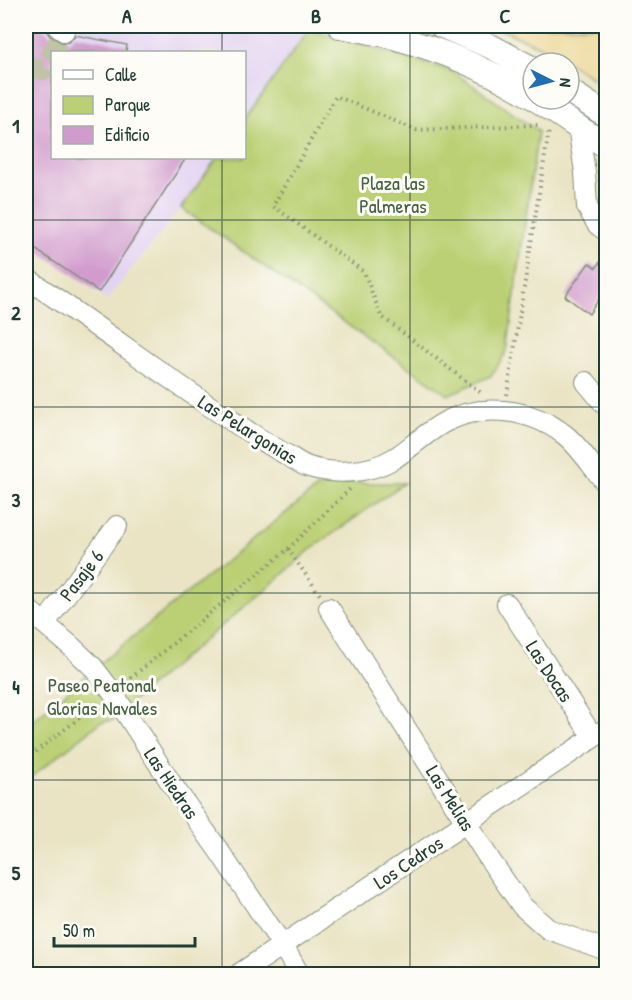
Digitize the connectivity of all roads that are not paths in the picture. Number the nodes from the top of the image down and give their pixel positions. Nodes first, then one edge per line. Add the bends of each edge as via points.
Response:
1 (340, 26) edge
2 (442, 26) edge
3 (521, 63) edge
4 (521, 92) edge
5 (581, 99) edge
6 (550, 111) edge
7 (606, 115) edge
8 (578, 126) junction
9 (605, 144) edge
10 (585, 171) junction
11 (606, 228) edge
12 (26, 278) edge
13 (586, 382) dead end
14 (606, 406) edge
15 (606, 483) edge
16 (117, 526) dead end
17 (507, 604) dead end
18 (26, 608) edge
19 (329, 608) road end
20 (45, 623) junction
21 (599, 733) edge
22 (466, 822) junction
23 (283, 946) junction
24 (606, 950) edge
25 (239, 975) edge
26 (299, 975) edge

1 - 4 main road via 400,39 452,57
2 - 3 main road
5 - 7 main road
6 - 8 main road
8 - 9 main road
8 - 10 street
9 - 10 street
10 - 11 street via 587,207 597,224
12 - 15 street, Las Pelargonias via 250,434 308,467 340,472 372,468 391,460 444,423 473,412 504,411 554,427 576,444
13 - 14 street
16 - 20 street, Pasaje 6
17 - 21 street, Las Docas
18 - 20 street, Las Hiedras
19 - 22 street, Las Melias
20 - 23 street, Las Hiedras via 93,666 113,693
21 - 22 street, Los Cedros
22 - 23 street, Los Cedros
22 - 24 street, Las Melias via 522,906 548,929
23 - 25 street, Los Cedros
23 - 26 street, Las Hiedras

